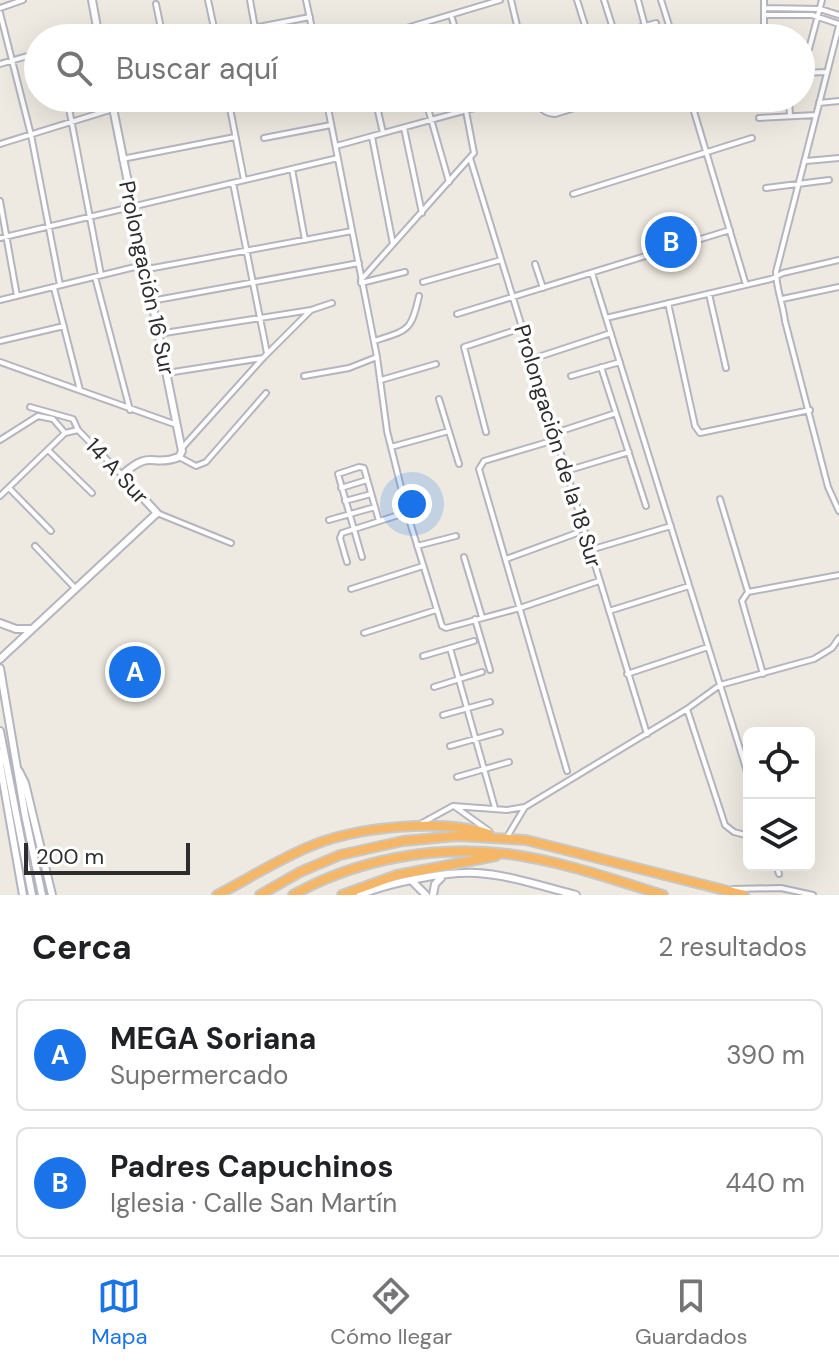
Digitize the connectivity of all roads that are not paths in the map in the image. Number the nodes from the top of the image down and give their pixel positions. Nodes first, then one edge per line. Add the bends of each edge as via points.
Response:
1 (23, 0) edge
2 (92, 0) edge
3 (208, 0) edge
4 (250, 0) edge
5 (306, 0) edge
6 (500, 0) edge
7 (511, 0) edge
8 (577, 0) edge
9 (604, 0) edge
10 (638, 0) edge
11 (661, 0) edge
12 (764, 0) edge
13 (822, 0) edge
14 (156, 4) dead end
15 (764, 8) junction
16 (820, 9) junction
17 (0, 10) edge
18 (451, 15) junction
19 (764, 15) junction
20 (839, 15) edge
21 (310, 17) junction
22 (819, 17) junction
23 (656, 23) dead end
24 (97, 24) edge
25 (160, 24) edge
26 (213, 24) edge
27 (254, 24) edge
28 (275, 24) edge
29 (311, 24) edge
30 (421, 24) edge
31 (454, 24) edge
32 (517, 24) edge
33 (585, 24) edge
34 (612, 24) edge
35 (644, 24) edge
36 (652, 24) edge
37 (669, 24) edge
38 (764, 24) edge
39 (839, 25) edge
40 (815, 30) edge
41 (24, 57) edge
42 (13, 60) junction
43 (0, 64) edge
44 (815, 72) edge
45 (827, 72) junction
46 (839, 101) edge
47 (819, 103) junction
48 (24, 106) edge
49 (25, 112) edge
50 (70, 112) edge
51 (104, 112) edge
52 (114, 112) edge
53 (231, 112) edge
54 (329, 112) edge
55 (378, 112) edge
56 (429, 112) edge
57 (462, 112) edge
58 (466, 112) edge
59 (694, 112) edge
60 (791, 112) edge
61 (816, 115) junction
62 (791, 116) junction
63 (759, 118) dead end
64 (431, 120) junction
65 (72, 122) junction
66 (331, 125) junction
67 (404, 128) junction
68 (383, 133) junction
69 (31, 135) junction
70 (235, 137) junction
71 (372, 137) junction
72 (264, 138) dead end
73 (752, 138) dead end
74 (0, 144) edge
75 (335, 146) junction
76 (707, 152) junction
77 (338, 158) junction
78 (470, 158) junction
79 (839, 158) edge
80 (122, 159) junction
81 (804, 161) junction
82 (292, 169) junction
83 (244, 180) junction
84 (829, 180) dead end
85 (449, 182) junction
86 (233, 183) junction
87 (799, 185) junction
88 (766, 188) dead end
89 (573, 194) dead end
90 (0, 201) edge
91 (132, 207) junction
92 (422, 213) junction
93 (91, 216) junction
94 (47, 226) junction
95 (730, 230) junction
96 (352, 231) junction
97 (7, 236) junction
98 (0, 238) edge
99 (305, 240) junction
100 (393, 245) junction
101 (248, 251) junction
102 (502, 260) junction
103 (839, 260) edge
104 (359, 263) junction
105 (535, 264) dead end
106 (144, 266) junction
107 (405, 272) dead end
108 (592, 273) junction
109 (101, 275) junction
110 (776, 276) junction
111 (94, 277) junction
112 (253, 282) junction
113 (361, 282) junction
114 (423, 282) dead end
115 (746, 285) junction
116 (57, 286) junction
117 (839, 287) edge
118 (543, 288) junction
119 (709, 294) junction
120 (17, 296) junction
121 (419, 296) dead end
122 (513, 298) junction
123 (782, 299) junction
124 (0, 300) edge
125 (151, 301) junction
126 (332, 303) dead end
127 (668, 303) junction
128 (311, 310) junction
129 (457, 314) dead end
130 (260, 316) junction
131 (606, 318) junction
132 (65, 326) junction
133 (522, 328) junction
134 (611, 333) junction
135 (158, 334) junction
136 (0, 341) edge
137 (374, 341) junction
138 (265, 355) junction
139 (377, 357) junction
140 (532, 359) junction
141 (0, 362) edge
142 (620, 362) junction
143 (436, 364) dead end
144 (601, 367) junction
145 (726, 368) dead end
146 (167, 373) junction
147 (304, 376) dead end
148 (571, 376) dead end
149 (381, 380) junction
150 (80, 390) junction
151 (266, 393) dead end
152 (439, 399) dead end
153 (30, 407) dead end
154 (130, 410) junction
155 (810, 410) junction
156 (616, 413) junction
157 (177, 425) junction
158 (78, 430) junction
159 (449, 431) junction
160 (486, 432) dead end
161 (65, 433) junction
162 (555, 433) junction
163 (0, 440) edge
164 (548, 442) dead end
165 (391, 447) junction
166 (182, 448) junction
167 (48, 450) junction
168 (629, 452) junction
169 (179, 457) junction
170 (459, 464) dead end
171 (566, 471) junction
172 (122, 475) junction
173 (367, 480) junction
174 (9, 488) junction
175 (341, 488) junction
176 (92, 493) dead end
177 (371, 494) junction
178 (0, 496) edge
179 (720, 499) dead end
180 (345, 501) junction
181 (646, 506) dead end
182 (375, 507) junction
183 (839, 511) edge
184 (408, 512) junction
185 (157, 513) junction
186 (350, 515) junction
187 (329, 520) dead end
188 (379, 521) junction
189 (671, 526) junction
190 (354, 528) junction
191 (51, 531) dead end
192 (577, 533) dead end
193 (456, 536) dead end
194 (231, 543) dead end
195 (35, 546) dead end
196 (417, 546) junction
197 (590, 550) junction
198 (362, 557) dead end
199 (464, 557) dead end
200 (506, 559) junction
201 (347, 562) dead end
202 (423, 566) junction
203 (839, 575) edge
204 (599, 581) junction
205 (689, 586) junction
206 (75, 588) junction
207 (351, 589) dead end
208 (748, 592) junction
209 (520, 608) junction
210 (436, 610) junction
211 (609, 611) junction
212 (482, 617) junction
213 (475, 619) junction
214 (0, 623) edge
215 (31, 629) junction
216 (364, 633) dead end
217 (839, 638) edge
218 (474, 641) dead end
219 (708, 647) junction
220 (450, 648) junction
221 (423, 656) dead end
222 (0, 659) edge
223 (0, 668) edge
224 (490, 670) dead end
225 (482, 672) dead end
226 (627, 674) junction
227 (763, 674) junction
228 (459, 678) junction
229 (720, 685) junction
230 (434, 687) dead end
231 (490, 702) dead end
232 (467, 708) junction
233 (687, 709) junction
234 (443, 715) dead end
235 (0, 731) edge
236 (500, 732) dead end
237 (647, 734) junction
238 (477, 738) junction
239 (450, 746) dead end
240 (3, 748) junction
241 (743, 759) edge
242 (509, 762) dead end
243 (17, 767) junction
244 (485, 768) junction
245 (567, 771) dead end
246 (457, 777) dead end
247 (453, 806) junction
248 (525, 807) junction
249 (495, 808) junction
250 (420, 825) junction
251 (743, 834) edge
252 (503, 837) junction
253 (509, 854) junction
254 (778, 871) edge
255 (779, 874) dead end
256 (443, 876) junction
257 (412, 881) junction
258 (723, 889) junction
259 (429, 894) edge
260 (23, 895) edge
261 (32, 895) edge
262 (42, 895) edge
263 (52, 895) edge
264 (217, 895) edge
265 (260, 895) edge
266 (293, 895) edge
267 (342, 895) edge
268 (360, 895) edge
269 (576, 895) edge
270 (663, 895) edge
271 (744, 895) edge
272 (813, 895) edge

1 - 17 street
2 - 24 street
3 - 26 street
4 - 27 street
5 - 21 street
6 - 18 street
7 - 32 street
8 - 33 street
9 - 34 street
10 - 35 street
11 - 37 street
12 - 15 street
13 - 16 street
14 - 25 street
15 - 16 street
15 - 19 street
16 - 20 street
16 - 22 street
17 - 42 street
18 - 30 street
18 - 31 street
19 - 22 street
19 - 38 street
21 - 28 street
21 - 29 street
22 - 39 street
22 - 40 street
23 - 36 street
39 - 45 street
41 - 42 street
42 - 43 street
42 - 48 street
44 - 45 street
45 - 47 street
46 - 47 street
47 - 61 street
49 - 69 street
50 - 65 street
51 - 65 street
52 - 80 street, Prolongación 16 Sur
53 - 70 street
54 - 66 street
55 - 68 street
56 - 64 street
57 - 64 street
58 - 78 street via 474,153
59 - 76 street
60 - 62 street
61 - 62 street
61 - 81 street
62 - 63 street
64 - 67 street
64 - 85 street
65 - 69 street
65 - 93 street
66 - 72 street
66 - 75 street
67 - 68 street
67 - 92 street
68 - 71 street
69 - 74 street
69 - 94 street
70 - 80 street
70 - 83 street
71 - 75 street
71 - 100 street
73 - 76 street
75 - 77 street
76 - 89 street
76 - 95 street
77 - 82 street
77 - 96 street
78 - 85 street
78 - 102 street, Prolongación de la 18 Sur
79 - 81 street
80 - 91 street, Prolongación 16 Sur
81 - 87 street
82 - 83 street
82 - 99 street
83 - 86 street
84 - 87 street
85 - 92 street
86 - 91 street
86 - 101 street
87 - 88 street
87 - 110 street
90 - 97 street
91 - 93 street
91 - 106 street, Prolongación 16 Sur
92 - 100 street
93 - 94 street
93 - 109 street
94 - 97 street
94 - 116 street
95 - 108 street
95 - 115 street
96 - 99 street
96 - 104 street
97 - 98 street
97 - 120 street
99 - 101 street
100 - 113 street
101 - 106 street
101 - 112 street
102 - 114 street
102 - 122 street, Prolongación de la 18 Sur
103 - 110 street
104 - 112 street
104 - 113 street
105 - 118 street
106 - 109 street
106 - 125 street, Prolongación 16 Sur
107 - 113 street
108 - 118 street
108 - 131 street
109 - 111 street
110 - 115 street
110 - 123 street
111 - 116 street
111 - 154 street
112 - 125 street
112 - 130 street
113 - 137 street
115 - 119 street
116 - 120 street
116 - 132 street
117 - 123 street
118 - 122 street
119 - 127 street
119 - 145 street
120 - 124 street
121 - 137 street via 409,327
122 - 129 street
122 - 133 street, Prolongación de la 18 Sur
123 - 155 street
125 - 135 street, Prolongación 16 Sur
126 - 128 street
127 - 131 street
127 - 155 street via 698,432
128 - 130 street
128 - 138 street
130 - 135 street
130 - 138 street
131 - 134 street
132 - 136 street
132 - 150 street
133 - 140 street, Prolongación de la 18 Sur
133 - 160 street via 464,347
134 - 140 street
134 - 142 street
135 - 146 street, Prolongación 16 Sur
137 - 139 street
138 - 146 street
138 - 166 street
139 - 147 street
139 - 149 street
140 - 162 street, Prolongación de la 18 Sur
141 - 150 street
142 - 144 street
142 - 189 street
143 - 149 street
144 - 148 street
144 - 156 street
146 - 157 street, Prolongación 16 Sur
149 - 165 street
150 - 154 street
151 - 169 street via 203,464
152 - 159 street
153 - 158 street via 73,419
154 - 157 street
155 - 183 street via 824,474
156 - 162 street
156 - 168 street
157 - 166 street, Prolongación 16 Sur
158 - 161 street
158 - 172 street, 14 A Sur
159 - 165 street
159 - 170 street
161 - 163 street via 43,415
161 - 167 street
162 - 171 street, Prolongación de la 18 Sur
164 - 200 street via 484,461 479,469
165 - 184 street
166 - 169 street
167 - 174 street
167 - 176 street
168 - 171 street
168 - 181 street
169 - 172 street via 143,459
171 - 197 street, Prolongación de la 18 Sur
172 - 185 street, 14 A Sur
173 - 175 street
173 - 175 street via 359,467 338,475
173 - 177 street
174 - 178 street
174 - 191 street
175 - 180 street
177 - 180 street
177 - 182 street
179 - 208 street
180 - 186 street
182 - 186 street
182 - 188 street
184 - 188 street
184 - 196 street
185 - 194 street
185 - 206 street
186 - 187 street
186 - 190 street
188 - 190 street
189 - 197 street
189 - 205 street
190 - 198 street
190 - 201 street via 340,536
192 - 200 street
193 - 196 street
195 - 206 street
196 - 202 street
197 - 204 street, Prolongación de la 18 Sur
199 - 212 street
200 - 209 street
202 - 207 street
202 - 210 street
203 - 208 street
204 - 209 street
204 - 211 street, Prolongación de la 18 Sur
205 - 211 street
205 - 219 street
206 - 215 street
208 - 227 street via 742,601
209 - 212 street
209 - 245 street
210 - 213 street via 444,627
210 - 216 street
211 - 226 street, Prolongación de la 18 Sur
212 - 213 street
213 - 224 street
214 - 215 street
215 - 222 street
217 - 227 street via 819,657
218 - 220 street
219 - 226 street
219 - 229 street
220 - 221 street
220 - 228 street
223 - 243 street
225 - 228 street
226 - 237 street, Prolongación de la 18 Sur
227 - 229 street
228 - 230 street
228 - 232 street
229 - 233 street
229 - 241 street
231 - 232 street
232 - 234 street
232 - 238 street
233 - 237 street
233 - 251 street via 725,825
235 - 240 street
236 - 238 street
237 - 248 street
238 - 239 street
238 - 244 street
240 - 260 street via 0,764
240 - 261 street
242 - 244 street
243 - 262 street
243 - 263 street
244 - 246 street
244 - 249 street
247 - 249 street
247 - 250 street
247 - 252 street
248 - 249 street
248 - 252 street
250 - 252 highway
250 - 264 highway via 329,839
252 - 258 highway
252 - 265 highway via 430,838 360,849 300,872
253 - 266 highway via 468,851 392,859 343,872
253 - 267 highway via 397,875
253 - 270 highway
254 - 255 street
256 - 257 street
256 - 259 street
256 - 269 street via 488,874
257 - 259 street
257 - 268 street
258 - 271 highway
258 - 272 street via 781,888

